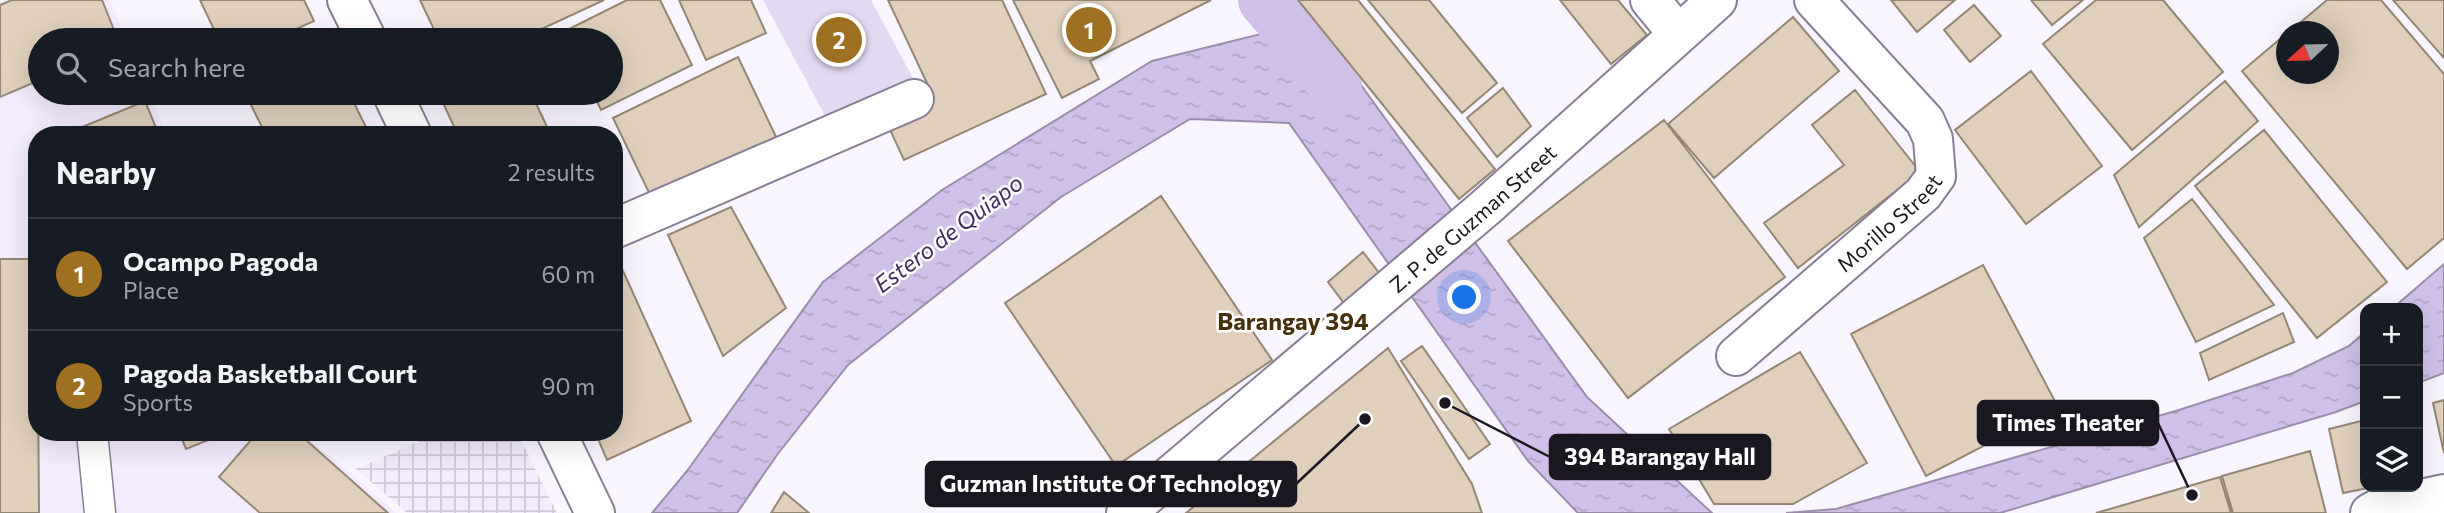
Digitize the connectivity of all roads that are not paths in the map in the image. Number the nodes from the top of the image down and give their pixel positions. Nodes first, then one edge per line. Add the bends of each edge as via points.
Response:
1 (347, 0) edge
2 (1650, 0) edge
3 (1717, 0) edge
4 (1814, 0) edge
5 (360, 28) edge
6 (1678, 34) junction
7 (914, 99) dead end
8 (398, 105) edge
9 (408, 126) edge
10 (623, 225) edge
11 (1736, 356) dead end
12 (93, 441) edge
13 (560, 441) edge
14 (2444, 494) edge
15 (100, 513) edge
16 (595, 513) edge
17 (1126, 513) edge
18 (2370, 513) edge

1 - 5 street
2 - 6 street
3 - 6 street, Z. P. de Guzman Street
4 - 11 street, Morillo Street via 1925,121 1933,139 1936,176 1923,194
6 - 17 street, Z. P. de Guzman Street via 1485,208
7 - 10 street
8 - 9 street
12 - 15 lane
13 - 16 street
14 - 18 street

